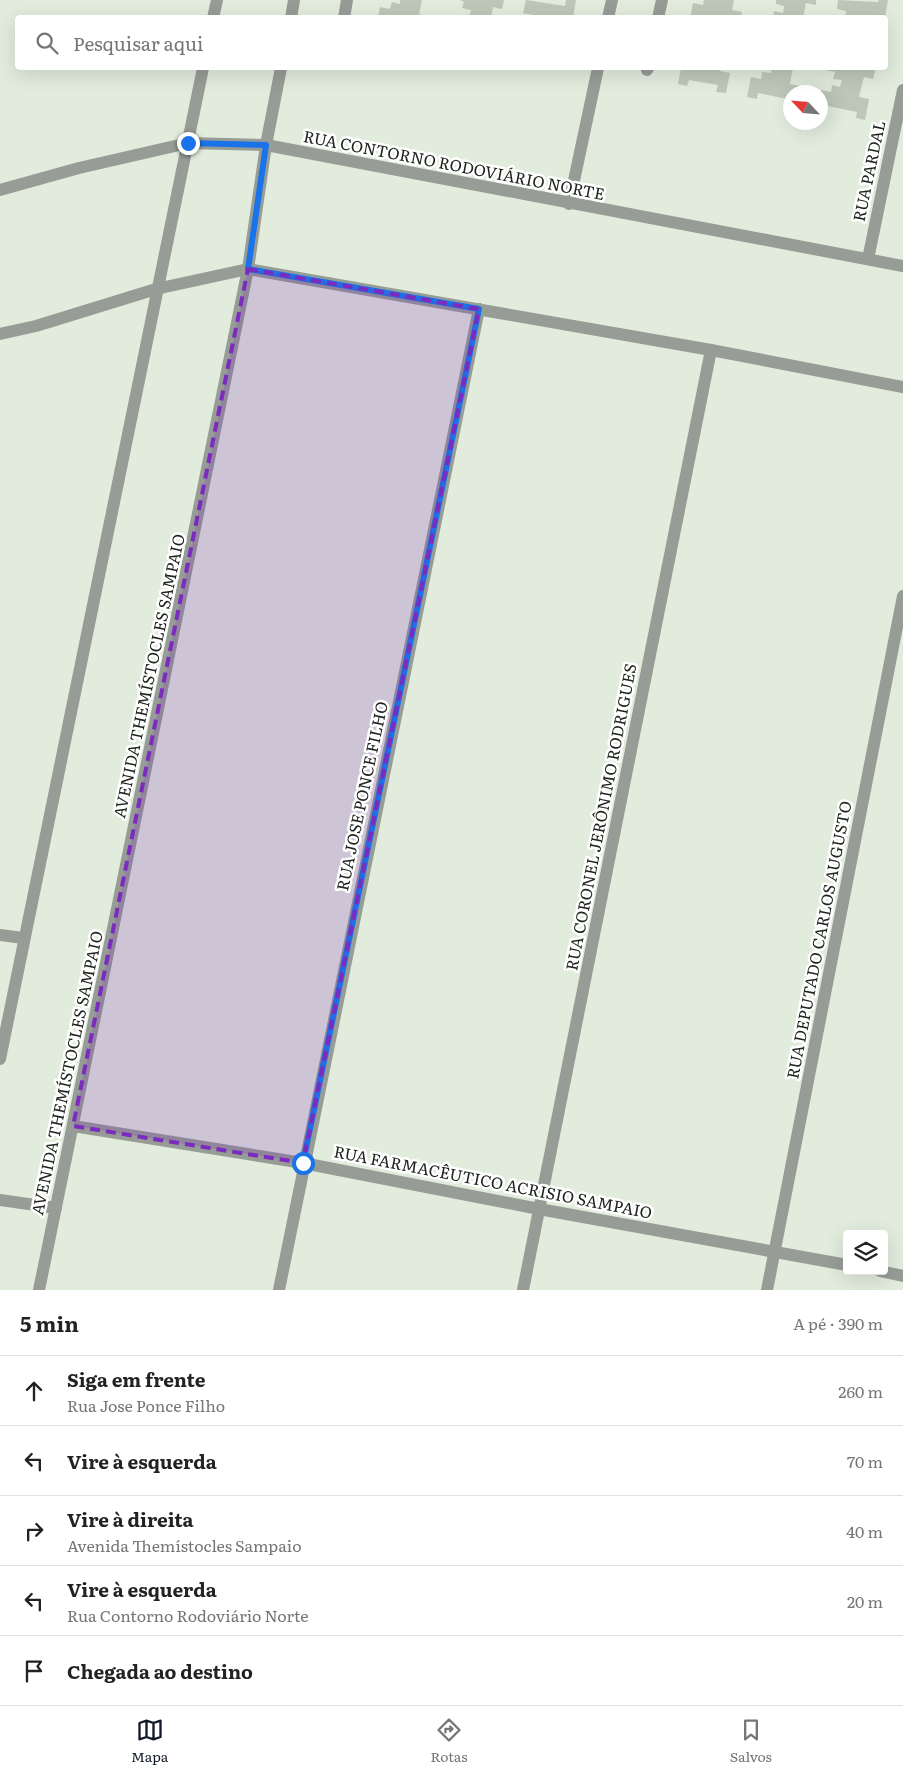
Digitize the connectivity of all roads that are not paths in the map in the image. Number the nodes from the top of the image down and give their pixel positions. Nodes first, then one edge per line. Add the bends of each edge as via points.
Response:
1 (216, 0) edge
2 (294, 0) edge
3 (348, 0) edge
4 (612, 0) edge
5 (662, 0) edge
6 (214, 15) edge
7 (292, 15) edge
8 (345, 15) edge
9 (609, 15) edge
10 (659, 15) edge
11 (203, 70) edge
12 (281, 70) edge
13 (598, 70) edge
14 (903, 90) edge
15 (188, 143) junction
16 (266, 145) junction
17 (0, 190) edge
18 (569, 204) junction
19 (868, 259) junction
20 (903, 266) edge
21 (248, 269) junction
22 (156, 289) junction
23 (479, 309) junction
24 (0, 334) edge
25 (711, 350) junction
26 (903, 387) edge
27 (903, 596) edge
28 (0, 935) edge
29 (23, 938) junction
30 (0, 1059) edge
31 (73, 1126) junction
32 (303, 1163) junction
33 (0, 1200) edge
34 (56, 1208) junction
35 (539, 1209) junction
36 (775, 1251) junction
37 (843, 1264) edge
38 (888, 1273) edge
39 (903, 1276) edge
40 (39, 1290) edge
41 (278, 1290) edge
42 (523, 1290) edge
43 (767, 1290) edge

1 - 6 street
2 - 7 street
3 - 8 street
4 - 9 street
5 - 10 street
11 - 15 street
12 - 16 street, AVENIDA THEMÍSTOCLES SAMPAIO
13 - 18 street
14 - 19 street, RUA PARDAL
15 - 16 street, RUA CONTORNO RODOVIÁRIO NORTE
15 - 17 street, RUA CONTORNO RODOVIÁRIO NORTE
15 - 22 street
16 - 18 street, RUA CONTORNO RODOVIÁRIO NORTE
16 - 21 street, AVENIDA THEMÍSTOCLES SAMPAIO
18 - 19 street, RUA CONTORNO RODOVIÁRIO NORTE
19 - 20 street, RUA CONTORNO RODOVIÁRIO NORTE
21 - 22 street
21 - 23 street
21 - 31 street, AVENIDA THEMÍSTOCLES SAMPAIO
22 - 24 street
22 - 29 street
23 - 25 street
23 - 32 street, RUA JOSE PONCE FILHO
25 - 26 street
25 - 35 street, RUA CORONEL JERÔNIMO RODRIGUES
27 - 36 street, RUA DEPUTADO CARLOS AUGUSTO
28 - 29 street
29 - 30 street
31 - 32 street, RUA FARMACÊUTICO ACRISIO SAMPAIO
31 - 34 street, AVENIDA THEMÍSTOCLES SAMPAIO
32 - 35 street, RUA FARMACÊUTICO ACRISIO SAMPAIO
32 - 41 street, RUA JOSE PONCE FILHO
33 - 34 street
34 - 40 street, AVENIDA THEMÍSTOCLES SAMPAIO
35 - 36 street, RUA FARMACÊUTICO ACRISIO SAMPAIO
35 - 42 street, RUA CORONEL JERÔNIMO RODRIGUES
36 - 37 street, RUA FARMACÊUTICO ACRISIO SAMPAIO
36 - 43 street, RUA DEPUTADO CARLOS AUGUSTO
38 - 39 street

